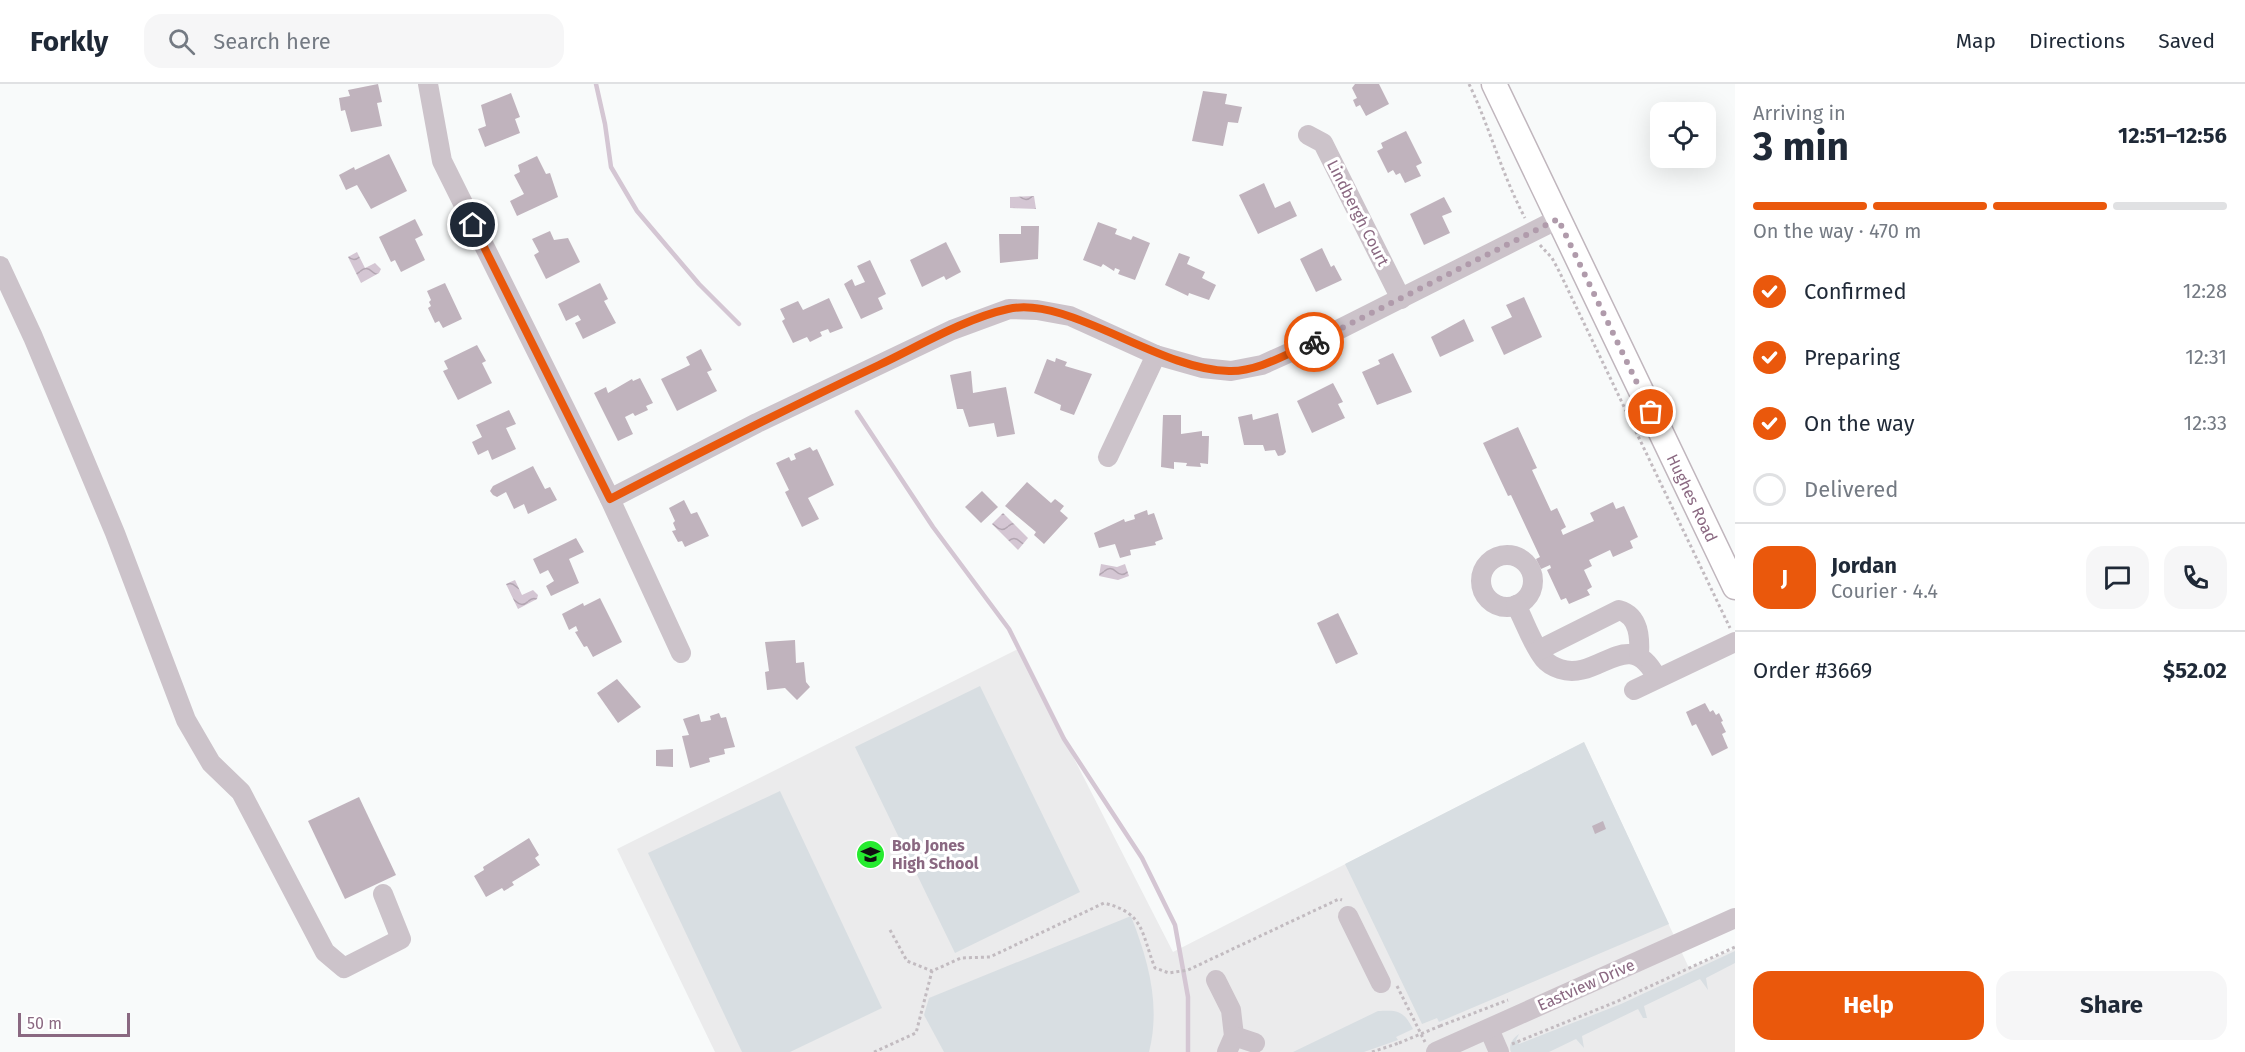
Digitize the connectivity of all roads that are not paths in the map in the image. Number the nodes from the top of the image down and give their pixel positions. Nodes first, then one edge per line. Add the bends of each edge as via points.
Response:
1 (428, 84) edge
2 (1494, 84) edge
3 (1308, 135) dead end
4 (1558, 219) junction
5 (0, 266) edge
6 (1401, 298) junction
7 (1156, 355) junction
8 (1108, 457) dead end
9 (610, 499) junction
10 (1735, 587) edge
11 (1516, 605) dead end
12 (1734, 642) edge
13 (1539, 650) junction
14 (681, 653) dead end
15 (1640, 657) junction
16 (1657, 678) junction
17 (1634, 690) dead end
18 (382, 894) dead end
19 (1349, 909) road end
20 (1735, 918) edge
21 (1216, 980) dead end
22 (1388, 981) road end
23 (1489, 1029) junction
24 (1256, 1043) dead end
25 (1230, 1044) edge
26 (1443, 1049) edge
27 (1498, 1051) edge

1 - 9 street via 442,161
2 - 4 main road, Hughes Road
3 - 6 street, Lindbergh Court via 1323,143
4 - 6 street
4 - 10 main road, Hughes Road
5 - 18 street via 115,533 186,720 211,764 241,792 325,952 344,969 401,939
6 - 7 street via 1262,365 1231,371 1202,368
7 - 8 street
7 - 9 street via 1070,316 1009,309 952,330 757,423
9 - 14 street
11 - 13 street
12 - 16 street
13 - 15 street via 1553,667 1570,672 1580,672 1624,653
13 - 15 street via 1619,610 1630,616 1638,629
15 - 16 street
16 - 17 street
19 - 22 street
20 - 23 street, Eastview Drive
21 - 25 street via 1231,1010
23 - 26 street, Eastview Drive
23 - 27 street
24 - 25 street

